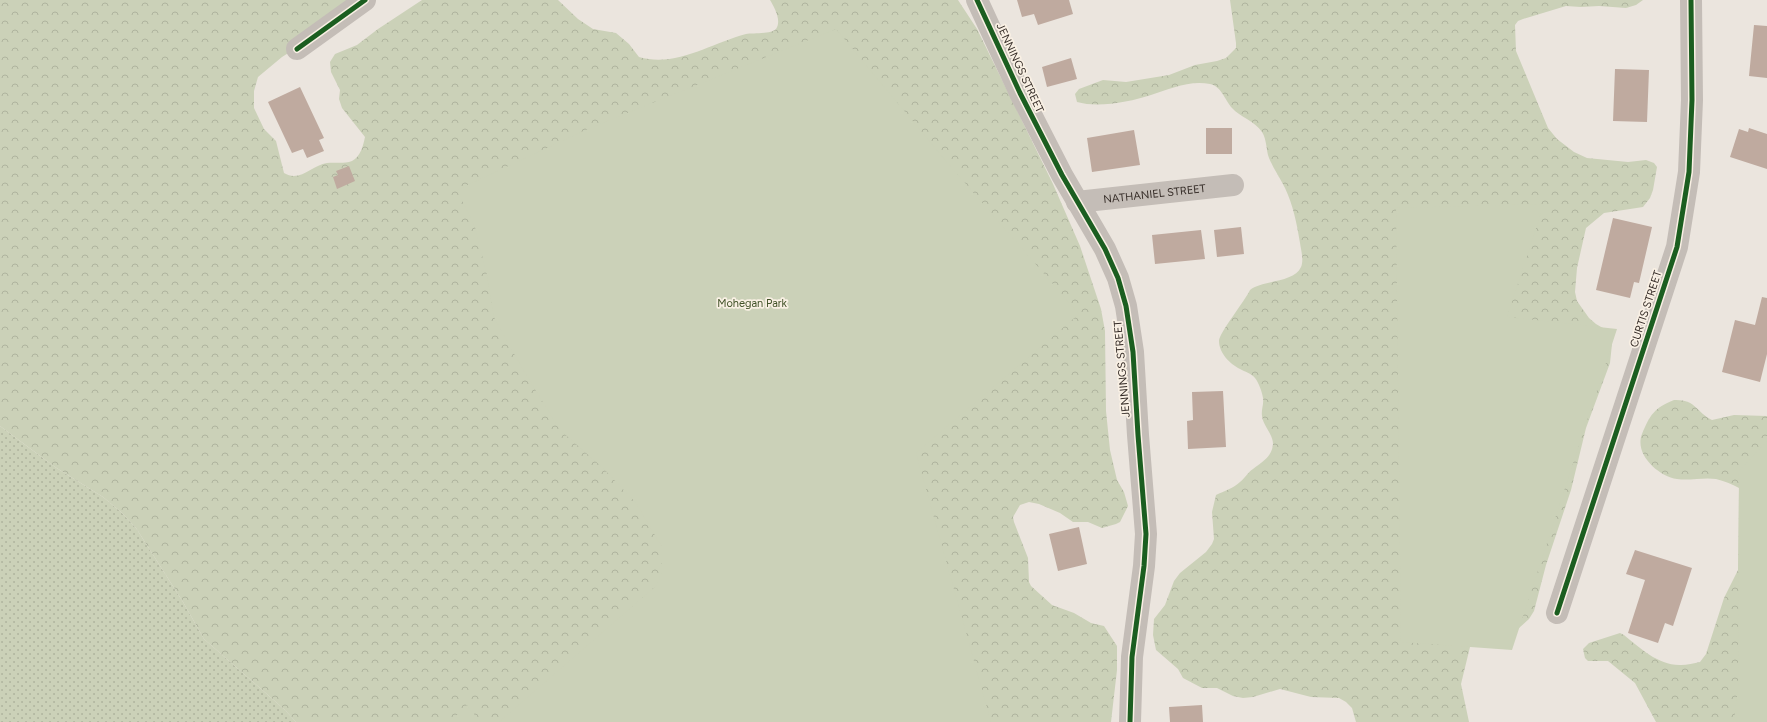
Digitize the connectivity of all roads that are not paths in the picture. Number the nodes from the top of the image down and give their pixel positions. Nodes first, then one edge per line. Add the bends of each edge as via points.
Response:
1 (365, 0) edge
2 (977, 0) edge
3 (1691, 0) edge
4 (297, 49) dead end
5 (1232, 185) dead end
6 (1077, 202) junction
7 (1557, 613) dead end
8 (1130, 722) edge

1 - 4 street
2 - 6 street, JENNINGS STREET via 1020,93
3 - 7 street, CURTIS STREET via 1692,100 1689,172 1677,247
5 - 6 street, NATHANIEL STREET
6 - 8 street, JENNINGS STREET via 1105,249 1118,278 1126,306 1133,352 1146,534 1132,656

